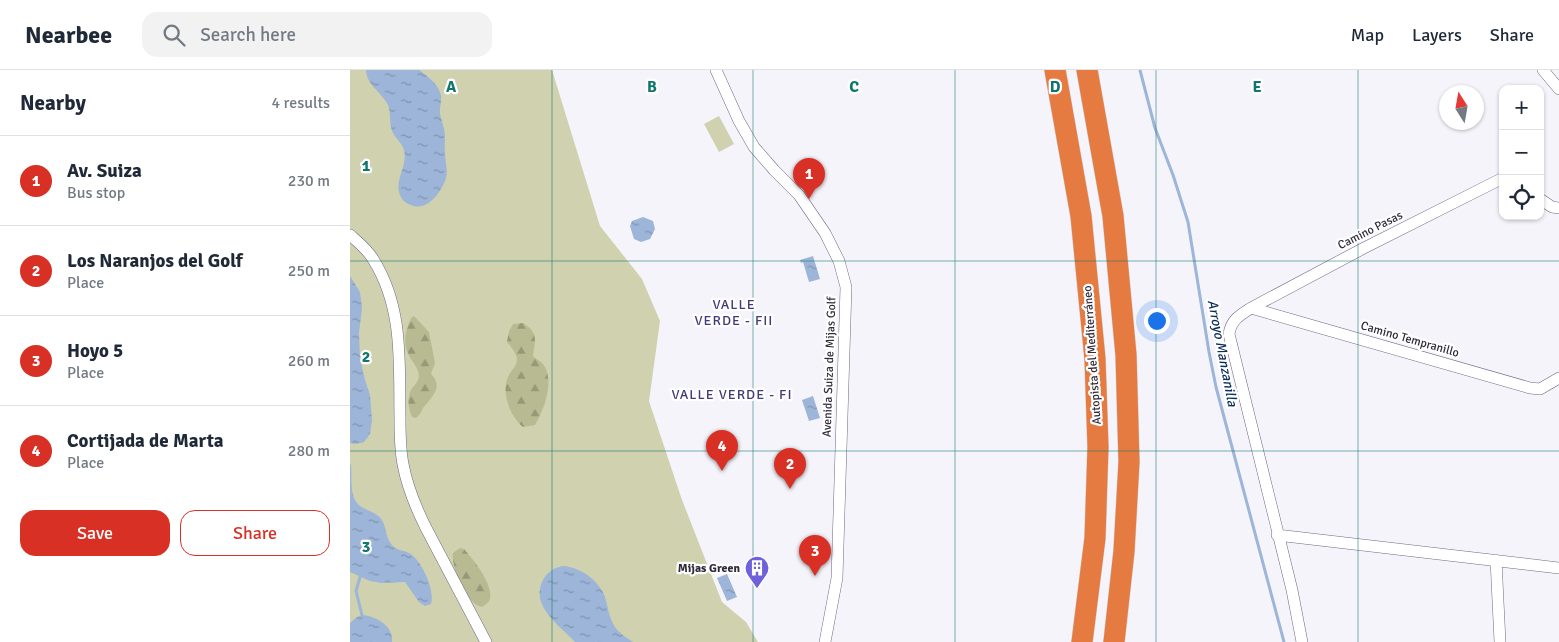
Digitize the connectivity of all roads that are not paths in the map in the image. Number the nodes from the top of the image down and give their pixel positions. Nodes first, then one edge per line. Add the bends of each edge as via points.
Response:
1 (716, 70) edge
2 (1056, 70) edge
3 (1087, 70) edge
4 (1543, 70) edge
5 (1559, 89) edge
6 (1499, 180) edge
7 (1544, 202) edge
8 (1559, 208) edge
9 (350, 234) edge
10 (1251, 308) junction
11 (1559, 378) edge
12 (1277, 535) junction
13 (1496, 560) junction
14 (1559, 568) edge
15 (485, 640) edge
16 (825, 642) edge
17 (1082, 642) edge
18 (1114, 642) edge
19 (1302, 642) edge
20 (1500, 642) edge

1 - 16 street, Avenida Suiza de Mijas Golf via 754,147 799,195 825,233 839,261 846,287 837,578
2 - 17 highway, Autopista del Mediterráneo via 1081,216 1095,359 1098,447 1094,538
3 - 18 highway via 1113,216 1126,355 1128,462 1124,552
4 - 5 street
6 - 10 street, Camino Pasas
7 - 8 street
9 - 15 street via 373,258 397,322 400,437 409,487 417,510
10 - 11 street, Camino Tempranillo via 1530,388 1540,389
10 - 12 street, Camino Pasas via 1235,319 1229,334
12 - 13 street
12 - 19 street, Camino Pasas
13 - 14 street
13 - 20 street

